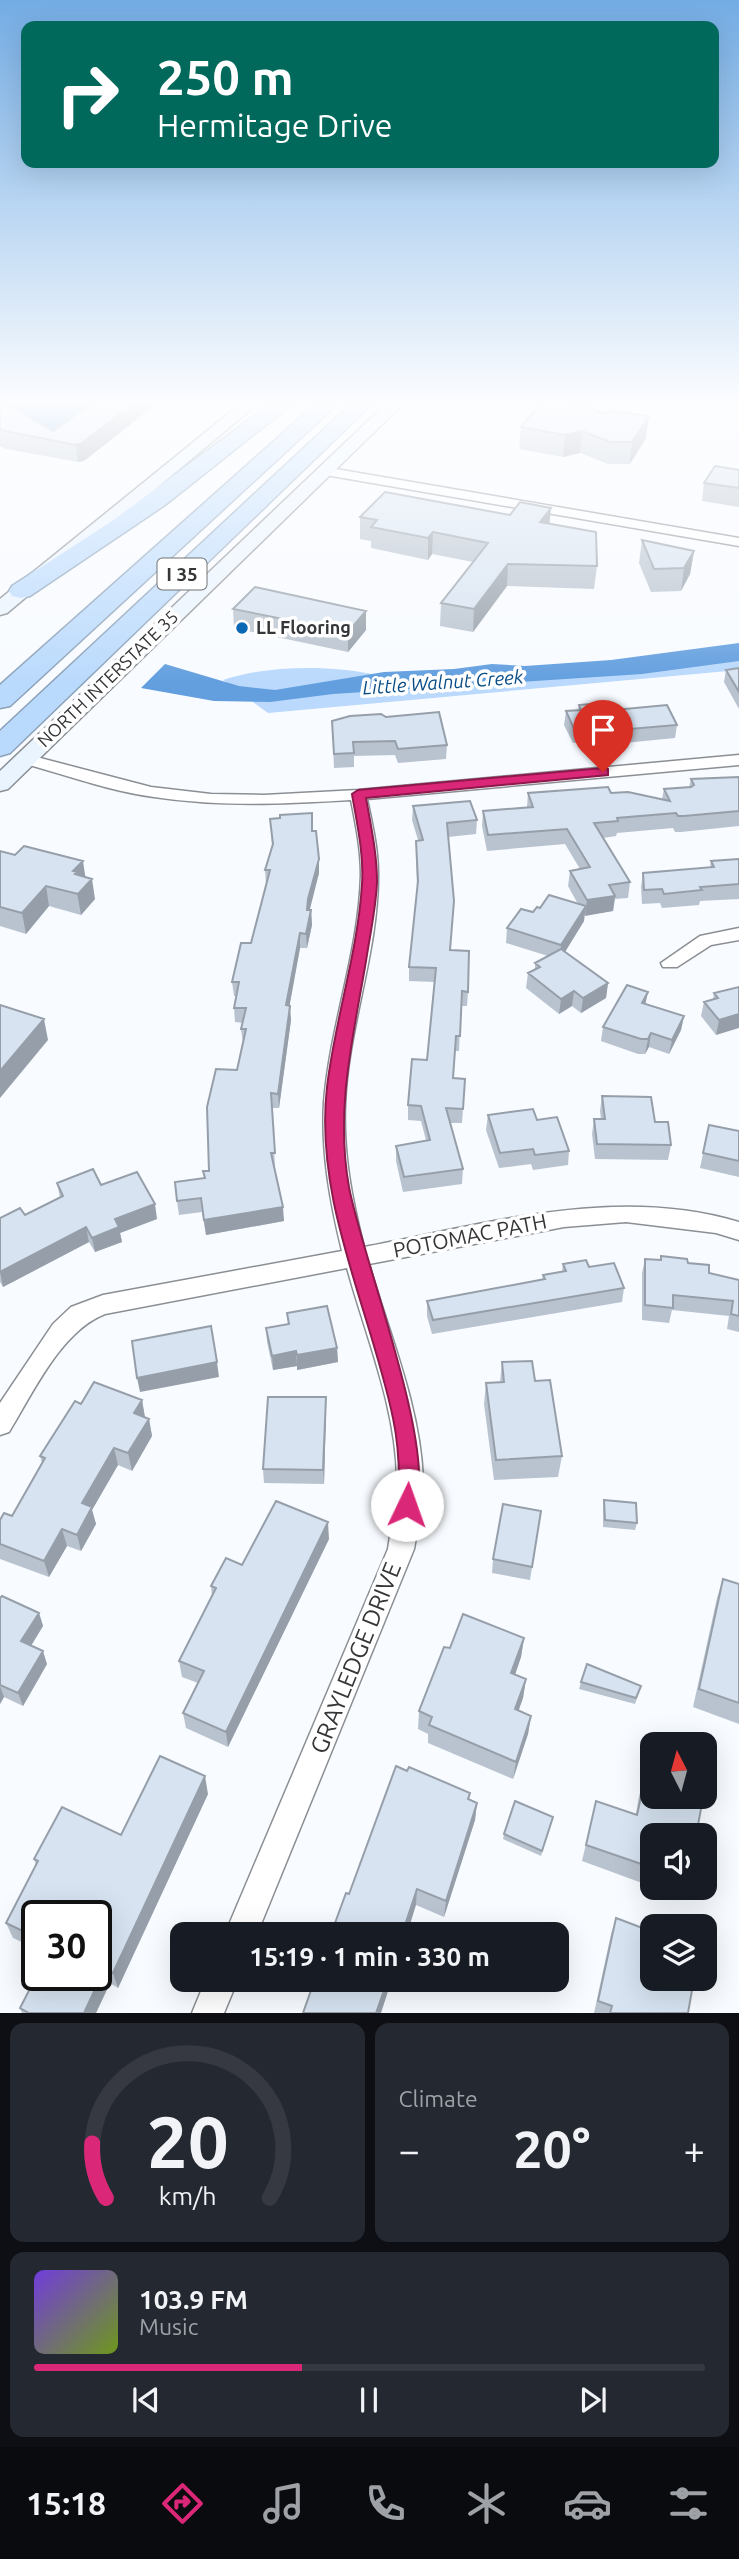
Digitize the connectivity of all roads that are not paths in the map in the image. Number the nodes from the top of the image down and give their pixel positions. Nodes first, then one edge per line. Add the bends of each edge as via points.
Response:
1 (138, 495) edge
2 (164, 495) edge
3 (227, 495) edge
4 (266, 495) edge
5 (299, 495) edge
6 (464, 495) edge
7 (739, 542) edge
8 (21, 591) junction
9 (0, 609) edge
10 (0, 699) edge
11 (0, 747) edge
12 (25, 759) junction
13 (739, 760) edge
14 (0, 784) edge
15 (358, 794) junction
16 (739, 934) edge
17 (670, 963) dead end
18 (739, 1231) edge
19 (357, 1258) junction
20 (0, 1424) edge
21 (246, 1922) edge
22 (217, 1992) edge
23 (208, 2013) edge

1 - 8 main road
2 - 8 highway via 79,557
3 - 10 highway, I 35
4 - 11 highway, I 35
5 - 12 main road, NORTH INTERSTATE 35
6 - 7 street
8 - 9 main road
12 - 14 main road, NORTH INTERSTATE 35
12 - 15 street via 151,792 211,799
13 - 15 street
15 - 19 street, GRAYLEDGE DRIVE via 369,882 335,1088 334,1135 340,1187
16 - 17 street via 706,940
18 - 19 street, POTOMAC PATH via 626,1213 564,1218
19 - 20 street, POTOMAC PATH via 103,1305 79,1314 61,1331
19 - 21 street, GRAYLEDGE DRIVE via 403,1418 410,1482 401,1549
22 - 23 street

